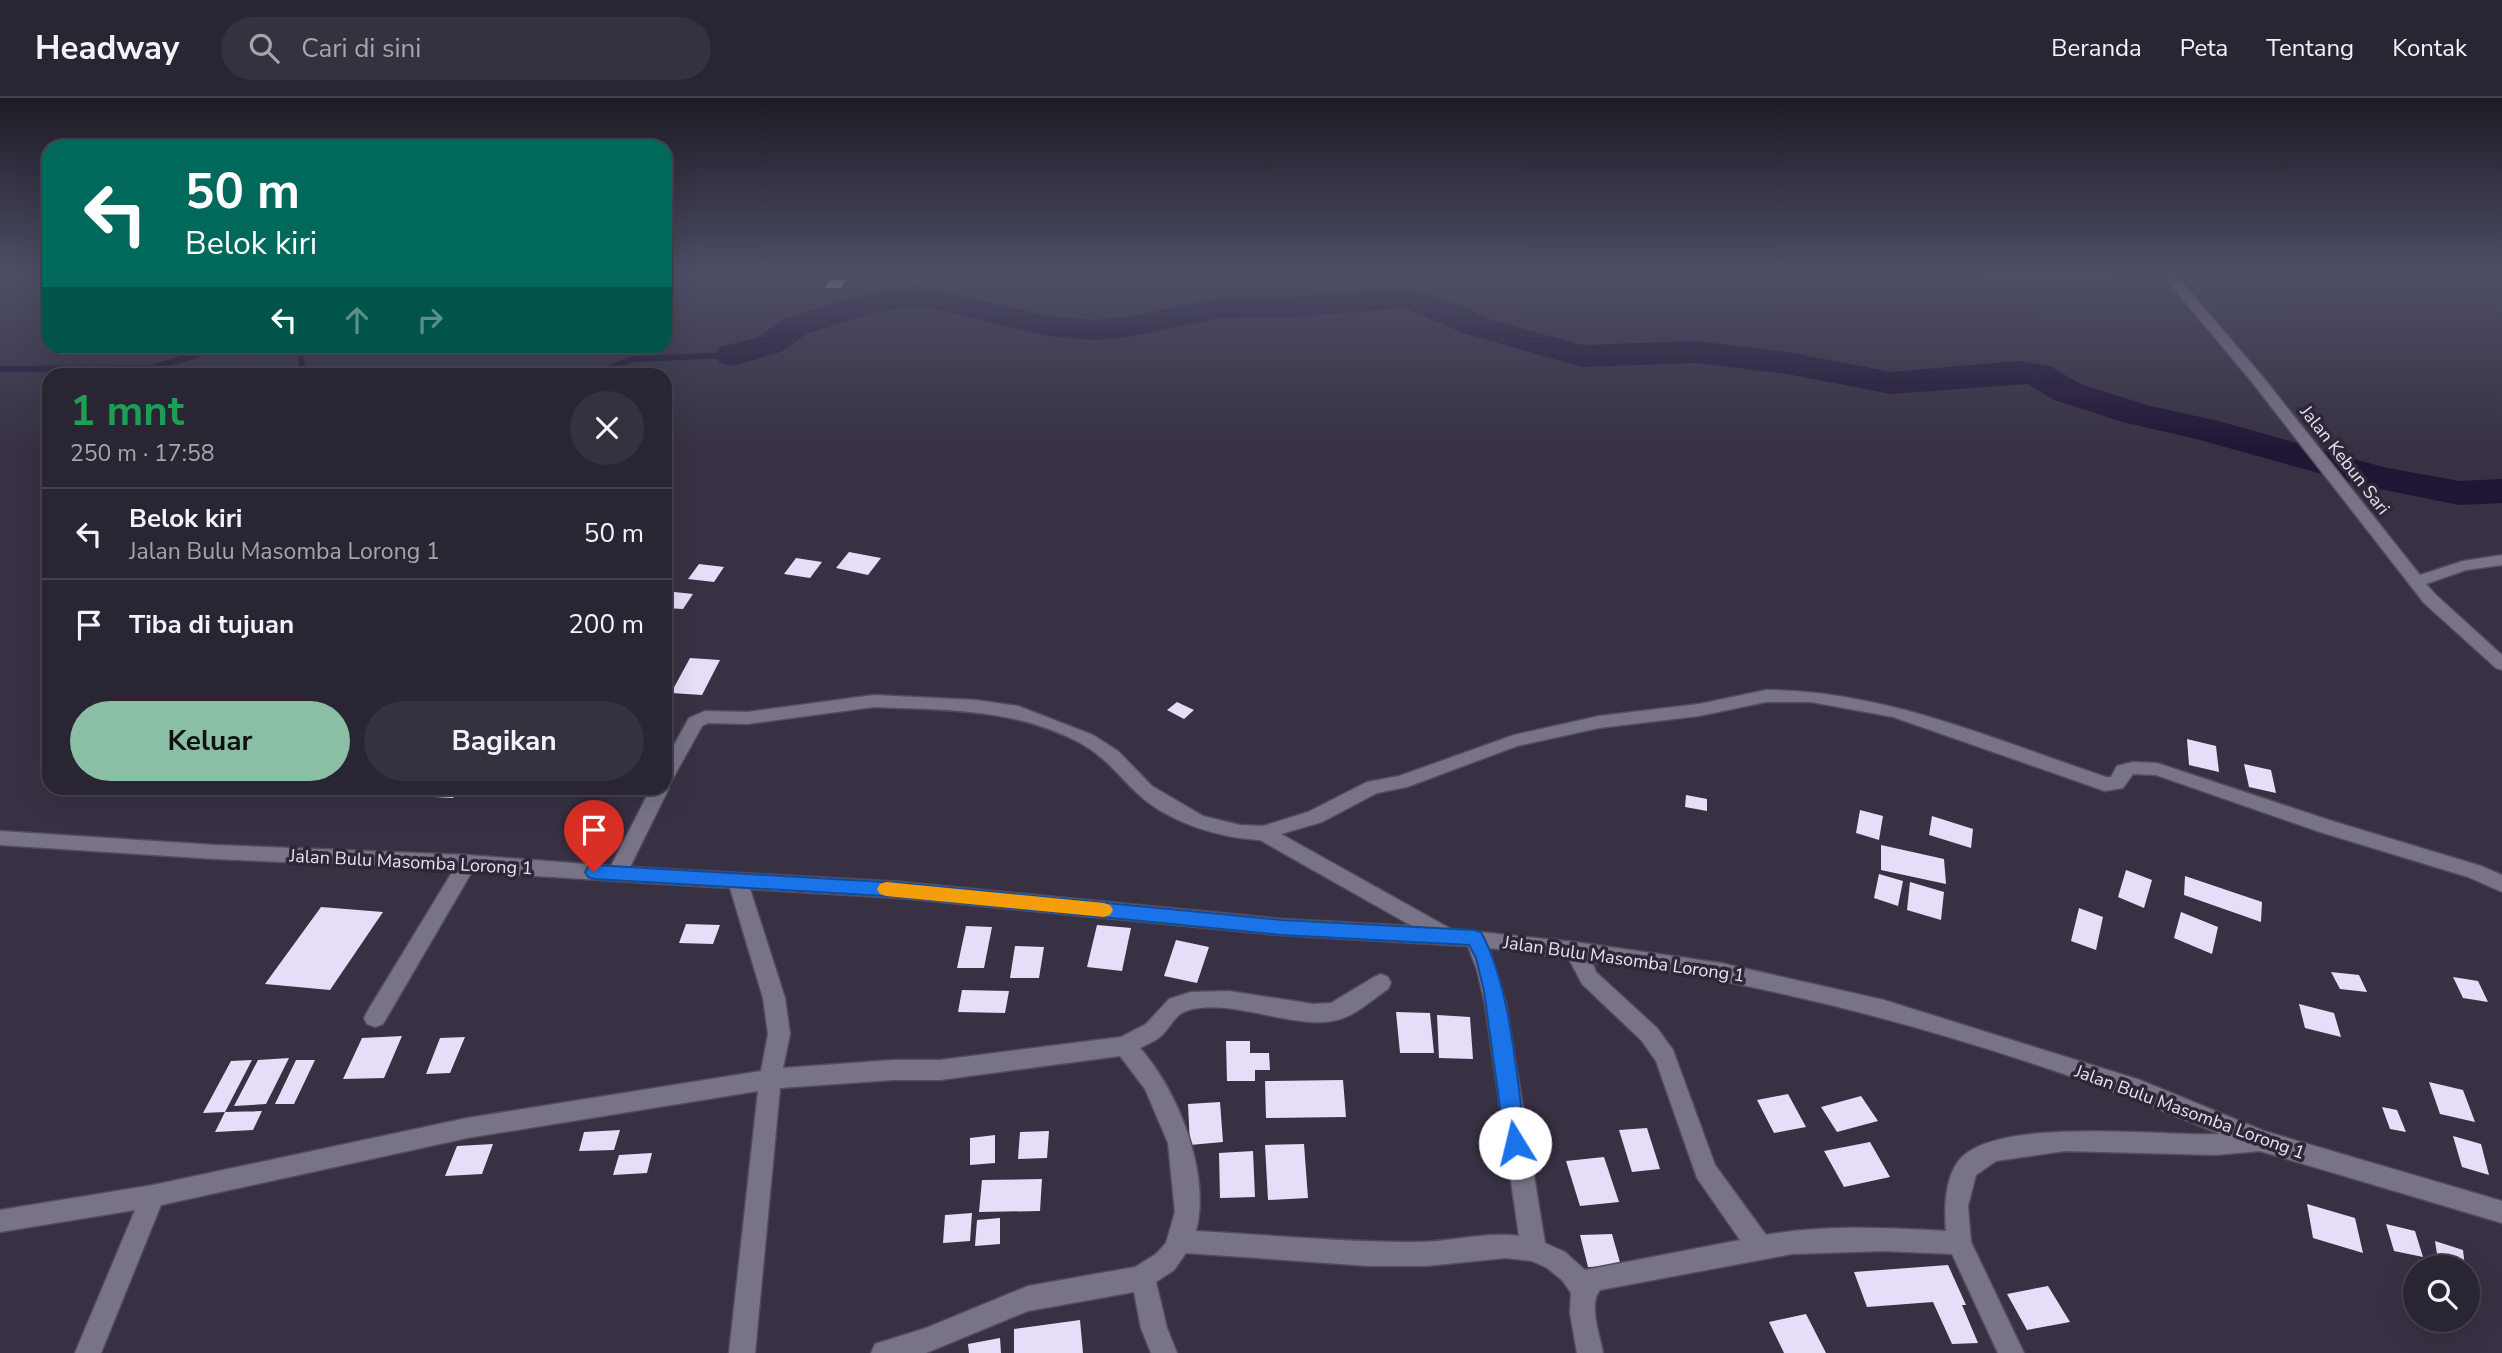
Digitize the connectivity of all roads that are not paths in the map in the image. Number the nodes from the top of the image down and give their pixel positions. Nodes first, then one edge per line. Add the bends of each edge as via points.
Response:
1 (2218, 331) edge
2 (2502, 560) edge
3 (2416, 582) junction
4 (2502, 664) edge
5 (672, 764) edge
6 (656, 795) edge
7 (1263, 833) junction
8 (0, 838) edge
9 (468, 862) junction
10 (617, 873) junction
11 (737, 880) junction
12 (2502, 884) edge
13 (1448, 937) junction
14 (1474, 937) junction
15 (1575, 950) junction
16 (1381, 983) dead end
17 (375, 1018) dead end
18 (1124, 1046) junction
19 (770, 1079) junction
20 (2261, 1141) junction
21 (153, 1196) junction
22 (2502, 1212) edge
23 (0, 1221) edge
24 (1179, 1241) junction
25 (1959, 1242) junction
26 (1760, 1246) junction
27 (1534, 1250) junction
28 (1143, 1276) junction
29 (1584, 1290) junction
30 (88, 1353) edge
31 (742, 1353) edge
32 (884, 1353) edge
33 (1164, 1353) edge
34 (1590, 1353) edge
35 (2011, 1353) edge

1 - 3 street, Jalan Kebun Sari
2 - 3 street via 2463,566
3 - 4 street, Jalan Kebun Sari
5 - 7 street via 695,722 705,717 747,719 874,701 1012,710 1087,739 1112,755 1146,791 1198,822
6 - 10 street
7 - 12 street via 1315,817 1373,787 1402,782 1514,741 1599,722 1699,710 1766,696 1811,696 1895,712 2105,784 2117,783 2123,771 2133,768 2157,769
7 - 13 street
8 - 9 street, Jalan Bulu Masomba Lorong 1
9 - 10 street, Jalan Bulu Masomba Lorong 1
9 - 17 street
10 - 11 street, Jalan Bulu Masomba Lorong 1
11 - 13 street, Jalan Bulu Masomba Lorong 1 via 901,890 1282,928
11 - 19 street via 774,998 779,1034
13 - 14 street, Jalan Bulu Masomba Lorong 1
14 - 15 street, Jalan Bulu Masomba Lorong 1
14 - 27 street via 1493,991
15 - 20 street, Jalan Bulu Masomba Lorong 1 via 1721,972 1884,1009 2140,1090
15 - 26 street via 1589,978 1649,1034 1665,1057 1705,1170
16 - 18 street via 1335,1012 1229,1000 1177,1005 1154,1030
18 - 19 street via 940,1070
18 - 24 street via 1147,1075 1180,1140 1188,1217
19 - 21 street via 467,1128
19 - 31 street
20 - 22 street, Jalan Bulu Masomba Lorong 1
20 - 25 street via 2216,1145 2065,1141 1993,1151 1966,1170 1956,1206
21 - 23 street
21 - 30 street
24 - 27 street via 1369,1254 1506,1246
24 - 28 street via 1166,1262
25 - 26 street via 1884,1239
25 - 35 street
26 - 29 street via 1593,1279
27 - 29 street via 1571,1272
28 - 32 street via 1046,1294 908,1348
28 - 33 street
29 - 34 street

